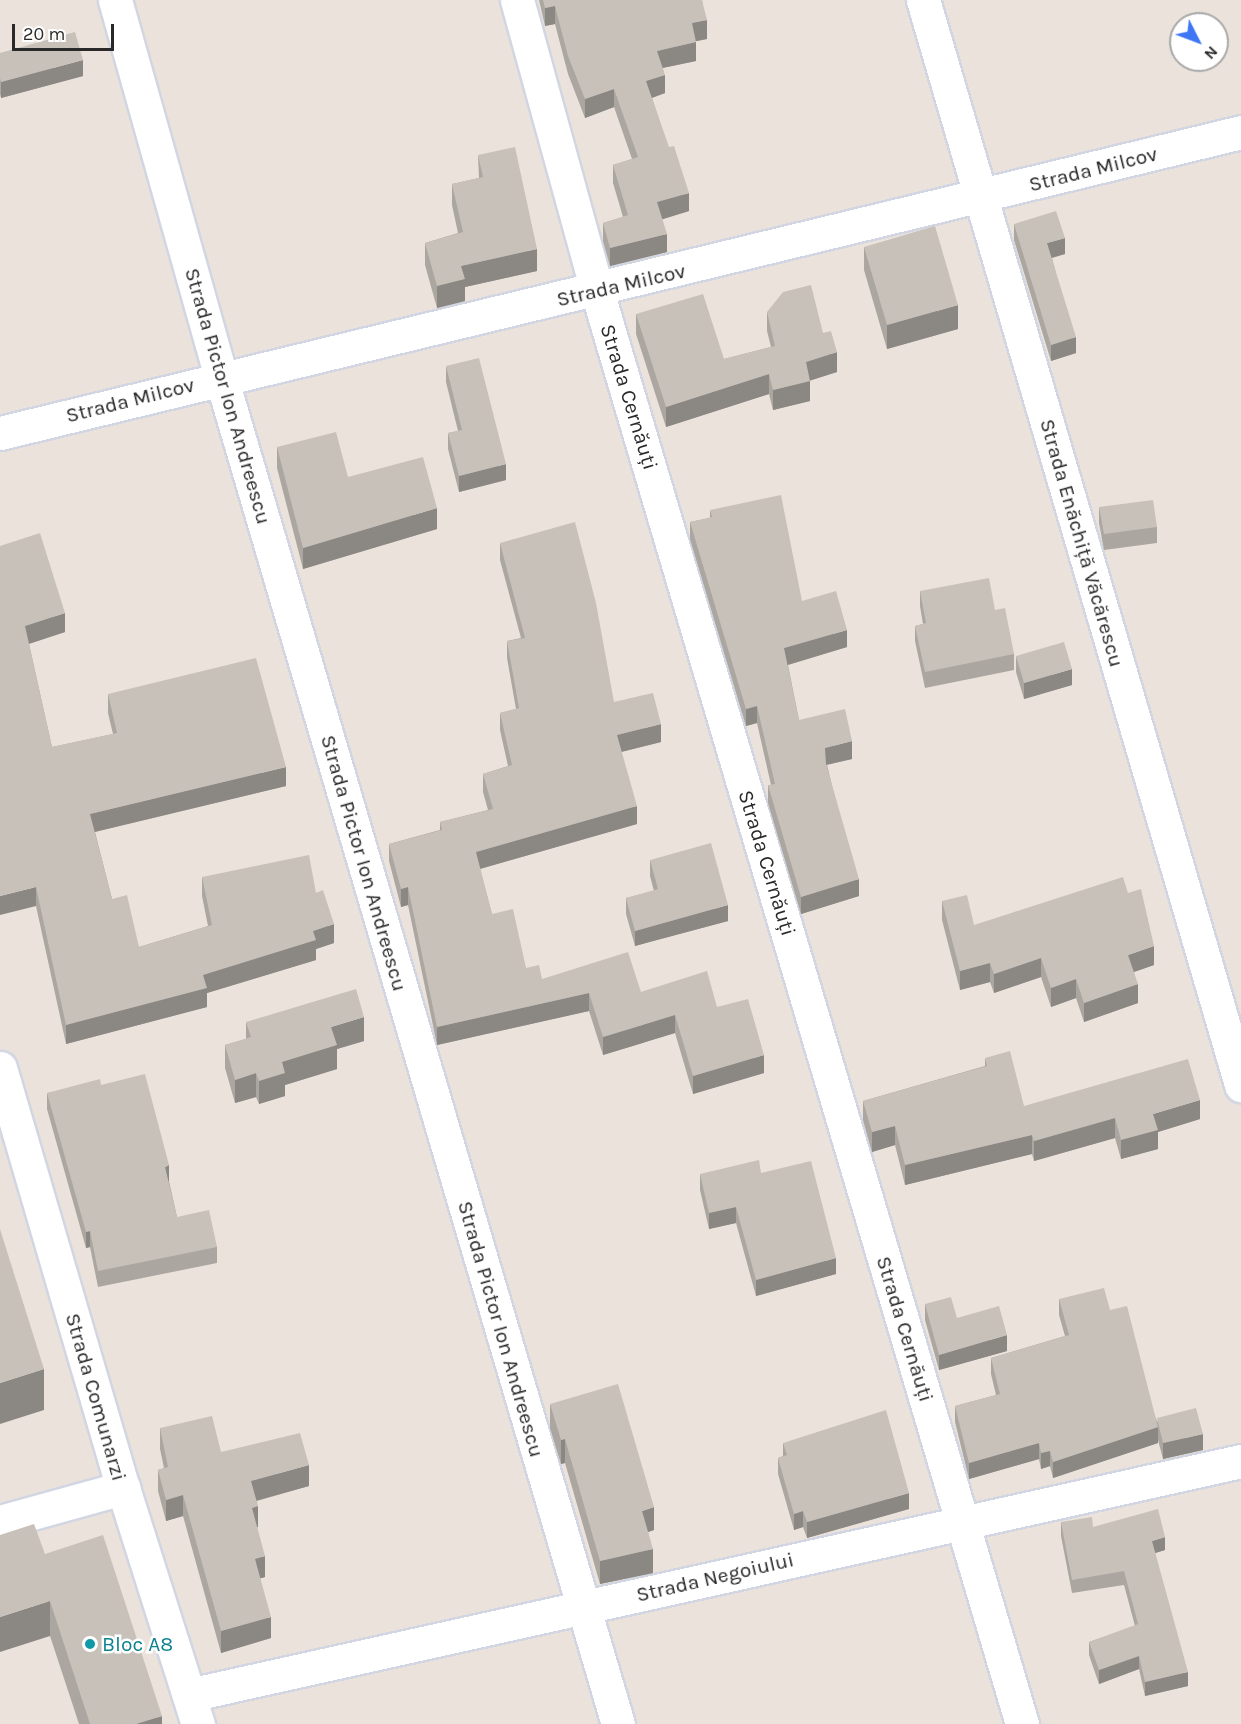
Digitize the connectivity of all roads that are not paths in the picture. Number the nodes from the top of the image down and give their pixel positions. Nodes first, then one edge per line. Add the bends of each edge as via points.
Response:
1 (115, 0) edge
2 (517, 0) edge
3 (923, 0) edge
4 (1241, 132) edge
5 (980, 197) junction
6 (597, 291) junction
7 (221, 377) junction
8 (0, 433) edge
9 (0, 1068) edge
10 (1241, 1085) edge
11 (1241, 1461) edge
12 (123, 1488) junction
13 (0, 1522) edge
14 (962, 1522) junction
15 (582, 1607) junction
16 (194, 1710) edge
17 (618, 1724) edge
18 (1022, 1724) edge

1 - 7 street, Strada Pictor Ion Andreescu
2 - 6 street, Strada Cernăuți
3 - 5 street, Strada Enăchiță Văcărescu
4 - 5 street, Strada Milcov
5 - 6 street, Strada Milcov
5 - 10 street, Strada Enăchiță Văcărescu
6 - 7 street, Strada Milcov
6 - 14 street, Strada Cernăuți
7 - 8 street, Strada Milcov
7 - 15 street, Strada Pictor Ion Andreescu
9 - 12 street, Strada Comunarzi
11 - 14 street, Strada Negoiului
12 - 13 street
12 - 16 street, Strada Comunarzi
14 - 15 street, Strada Negoiului
14 - 18 street, Strada Cernăuți
15 - 16 street, Strada Negoiului
15 - 17 street, Strada Pictor Ion Andreescu

